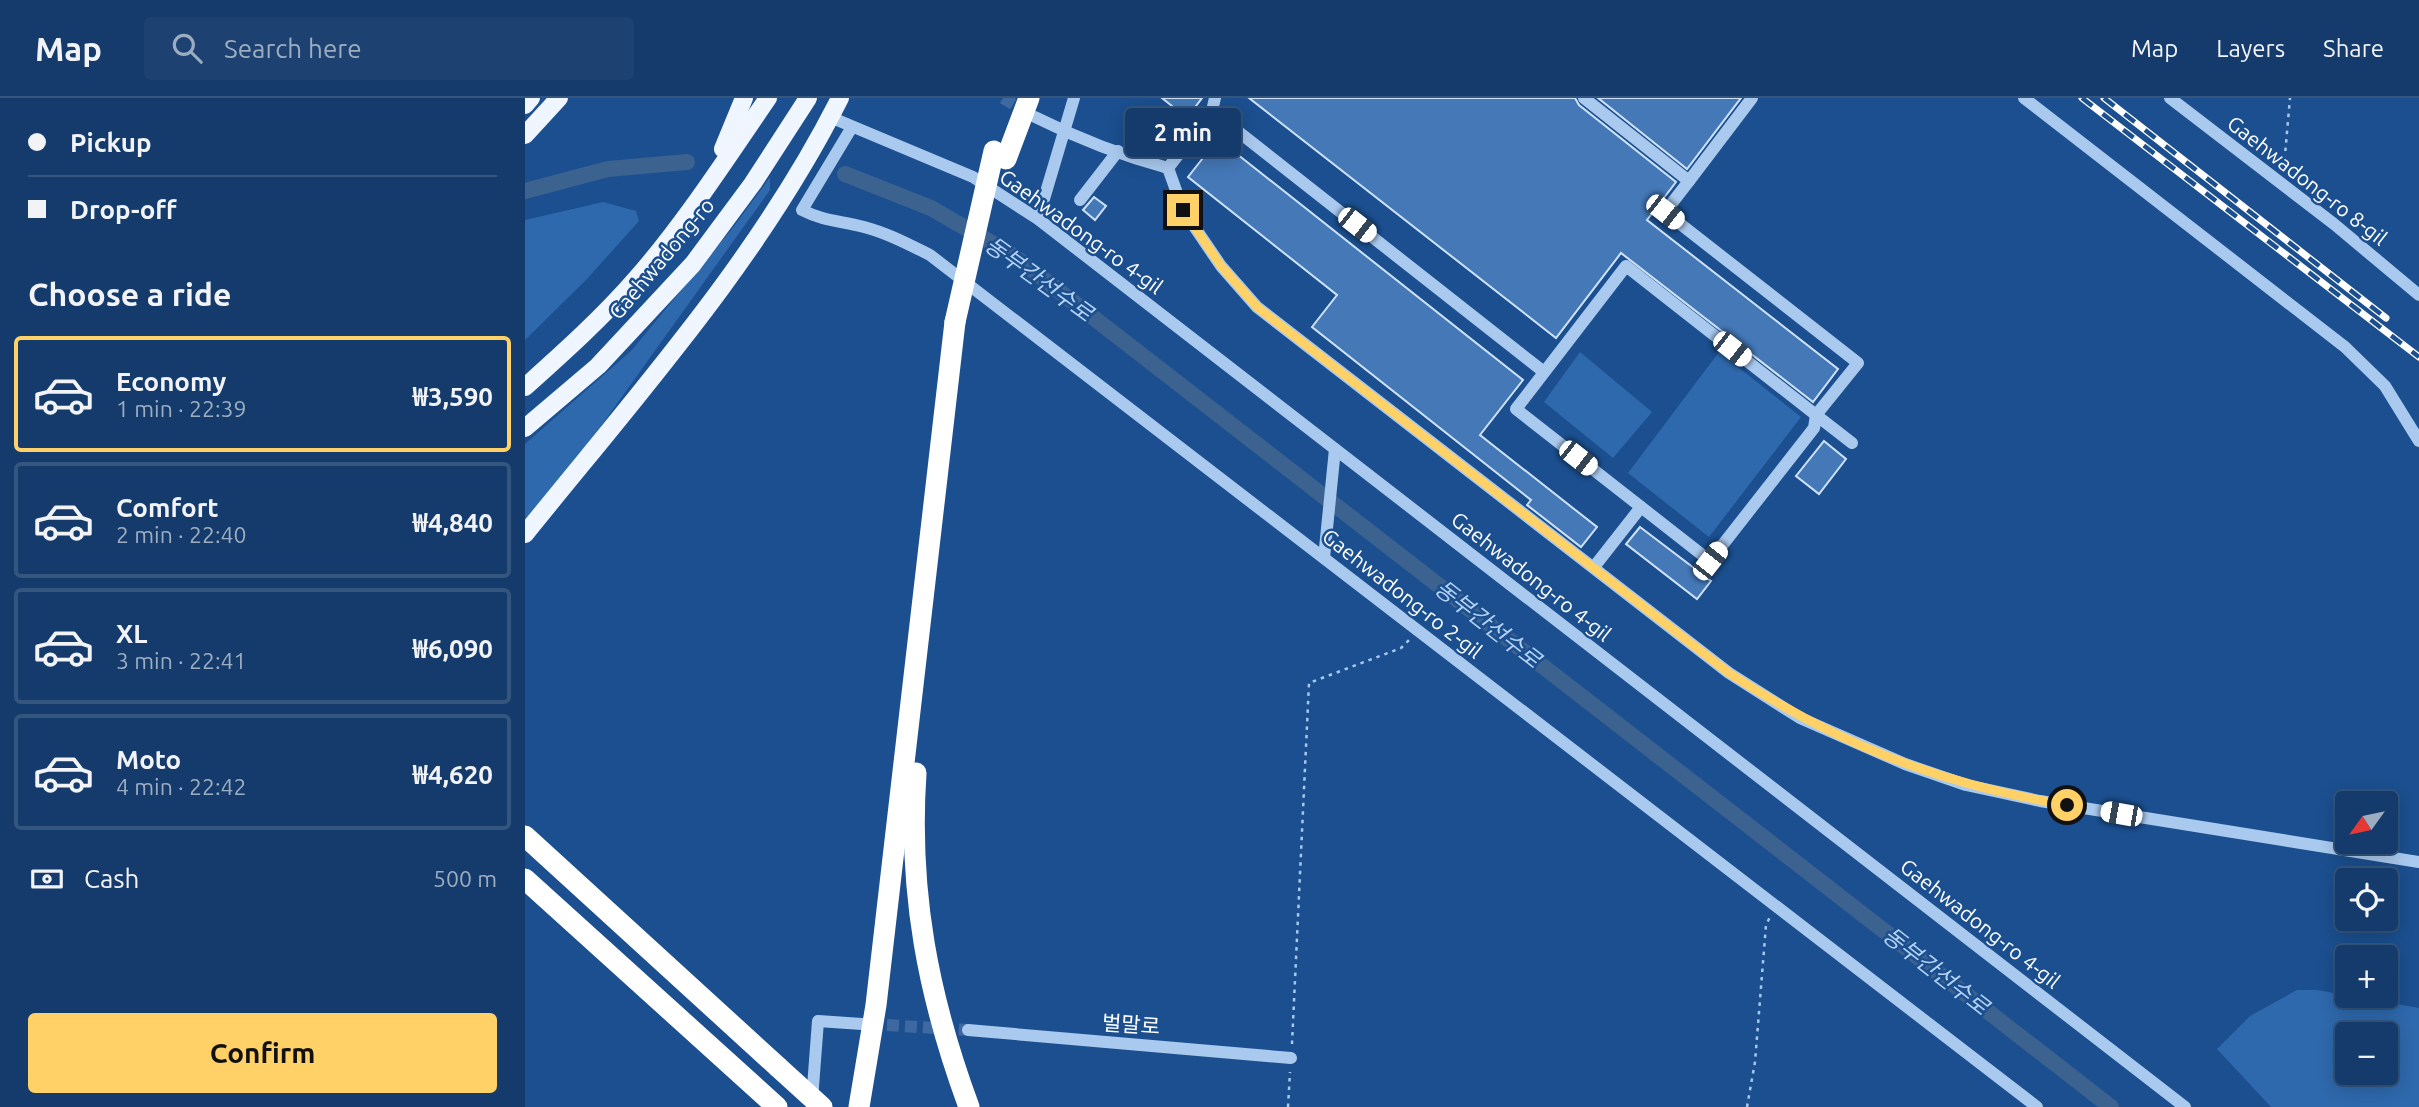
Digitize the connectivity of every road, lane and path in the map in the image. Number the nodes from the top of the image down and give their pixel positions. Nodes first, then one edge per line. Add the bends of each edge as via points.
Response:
1 (531, 98) edge
2 (559, 98) edge
3 (744, 98) edge
4 (768, 98) edge
5 (809, 98) edge
6 (839, 98) edge
7 (1013, 98) edge
8 (1074, 98) edge
9 (1216, 98) edge
10 (1584, 98) edge
11 (1752, 98) edge
12 (2024, 98) edge
13 (2170, 98) edge
14 (2290, 98) edge
15 (525, 105) edge
16 (1032, 107) edge
17 (1212, 111) junction
18 (830, 117) junction
19 (528, 127) edge
20 (852, 127) junction
21 (1063, 130) junction
22 (1118, 151) junction
23 (1000, 155) junction
24 (1168, 168) junction
25 (2274, 178) junction
26 (1689, 181) junction
27 (702, 194) junction
28 (1080, 200) dead end
29 (1038, 219) junction
30 (2419, 295) edge
31 (961, 325) junction
32 (1544, 372) junction
33 (525, 387) edge
34 (1817, 415) junction
35 (525, 428) edge
36 (2419, 440) edge
37 (1852, 443) dead end
38 (1335, 449) junction
39 (1641, 507) junction
40 (525, 534) edge
41 (1324, 558) junction
42 (1594, 567) junction
43 (1417, 631) junction
44 (525, 836) edge
45 (2419, 862) edge
46 (525, 879) edge
47 (1776, 905) junction
48 (862, 1024) tunnel mouth
49 (968, 1030) tunnel mouth
50 (1291, 1058) junction
51 (776, 1105) edge
52 (811, 1107) edge
53 (822, 1107) edge
54 (859, 1107) edge
55 (969, 1107) edge
56 (1288, 1107) edge
57 (1747, 1107) edge
58 (2037, 1107) edge
59 (2185, 1107) edge

1 - 15 main road
2 - 19 main road
3 - 27 main road
4 - 27 main road, Gaehwadong-ro
5 - 35 main road, Gaehwadong-ro via 693,264 598,366
6 - 18 main road
7 - 23 highway
8 - 21 street
9 - 17 street
10 - 26 street
11 - 26 street
12 - 36 street via 2345,347 2385,386
13 - 25 street, Gaehwadong-ro 8-gil
14 - 25 path via 2285,155
16 - 21 street
16 - 23 highway
17 - 24 street
17 - 32 street
18 - 20 street, Gaehwadong-ro 4-gil
18 - 40 main road via 753,245
20 - 29 street, Gaehwadong-ro 4-gil via 973,177
20 - 41 street, Gaehwadong-ro 2-gil via 802,210 819,219 894,237 930,255
21 - 22 street
21 - 29 street
22 - 24 street
22 - 28 street
23 - 31 highway
24 - 42 street via 1183,210 1221,266 1257,307
25 - 30 street, Gaehwadong-ro 8-gil
26 - 34 street via 1665,212 1858,363
27 - 33 main road, Gaehwadong-ro via 636,279
29 - 38 street, Gaehwadong-ro 4-gil
31 - 54 highway via 876,1005
31 - 55 highway via 917,750 913,842 929,979
32 - 34 street via 1626,266
32 - 39 street via 1516,409
34 - 37 street
34 - 39 street via 1814,428 1710,561
38 - 41 street
38 - 59 street, Gaehwadong-ro 4-gil
39 - 42 street
41 - 43 street, Gaehwadong-ro 2-gil
42 - 45 street via 1773,702 1905,764 2003,794
43 - 47 street, Gaehwadong-ro 2-gil
43 - 50 path via 1401,648 1309,683
44 - 53 highway, bridge
46 - 51 highway
47 - 57 path via 1766,925
47 - 58 street, Gaehwadong-ro 2-gil
48 - 52 street via 818,1021
49 - 50 street, 벌말로
50 - 56 path

